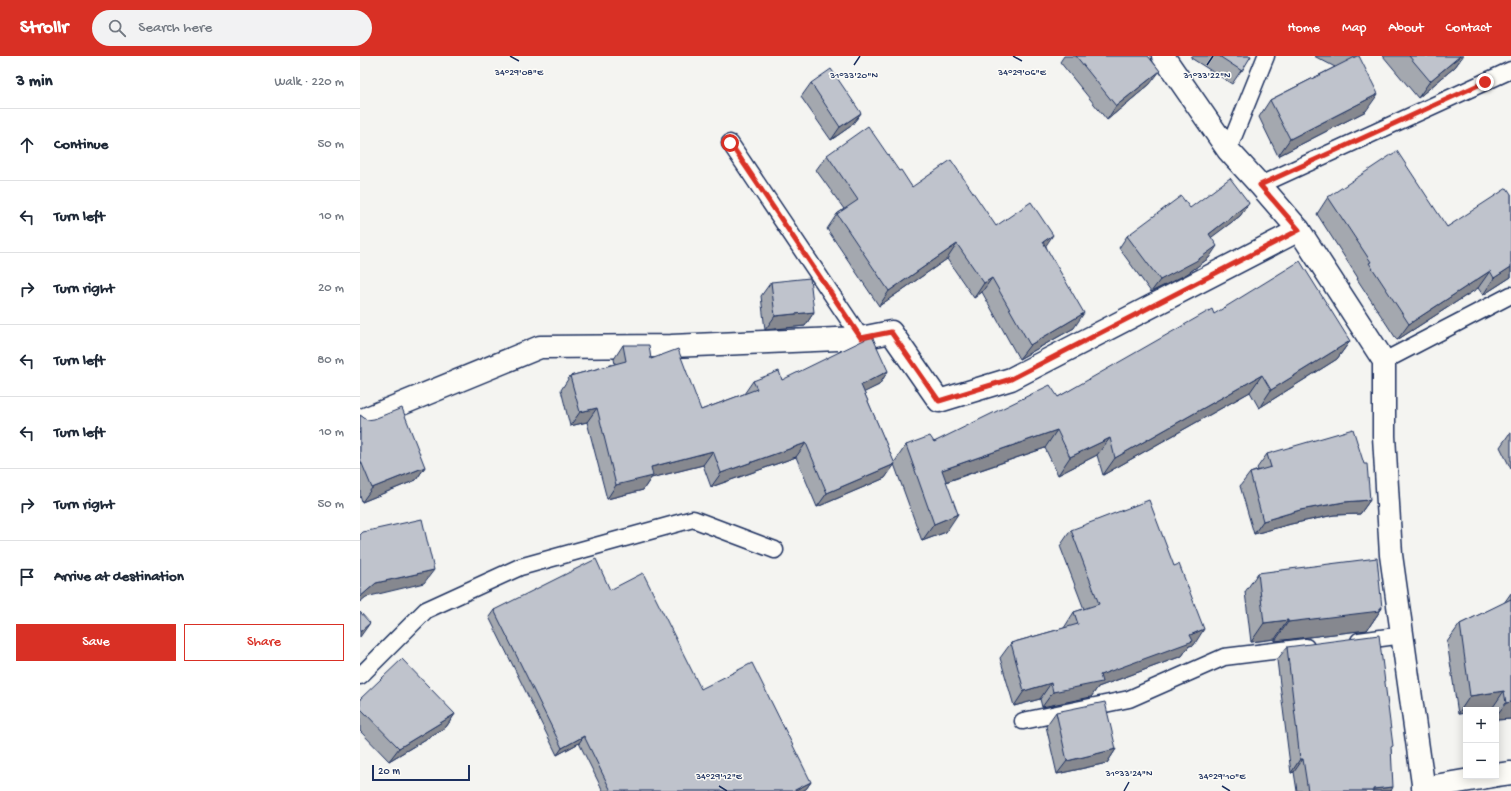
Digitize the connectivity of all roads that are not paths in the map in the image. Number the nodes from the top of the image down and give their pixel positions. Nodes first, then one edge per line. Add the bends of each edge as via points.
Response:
1 (1163, 56) edge
2 (1266, 56) edge
3 (1511, 70) edge
4 (730, 143) dead end
5 (1228, 150) junction
6 (1260, 185) junction
7 (1299, 230) junction
8 (1511, 295) edge
9 (861, 338) junction
10 (1384, 361) junction
11 (360, 421) edge
12 (774, 550) dead end
13 (1403, 635) junction
14 (1341, 643) edge
15 (1317, 646) edge
16 (360, 676) edge
17 (1023, 721) dead end
18 (1511, 773) edge
19 (1499, 775) edge
20 (1478, 779) edge
21 (1423, 790) edge

1 - 5 street
2 - 5 lane
3 - 6 lane
4 - 9 lane
5 - 6 street
6 - 7 street
7 - 9 street via 1011,379 939,401 891,332
7 - 10 street
8 - 10 lane
9 - 11 street via 670,346 540,347
10 - 13 street via 1384,436 1391,555
12 - 16 lane via 693,519 520,566 426,610
13 - 14 lane
13 - 21 street
15 - 17 lane via 1224,657 1129,699
18 - 19 street
20 - 21 street

